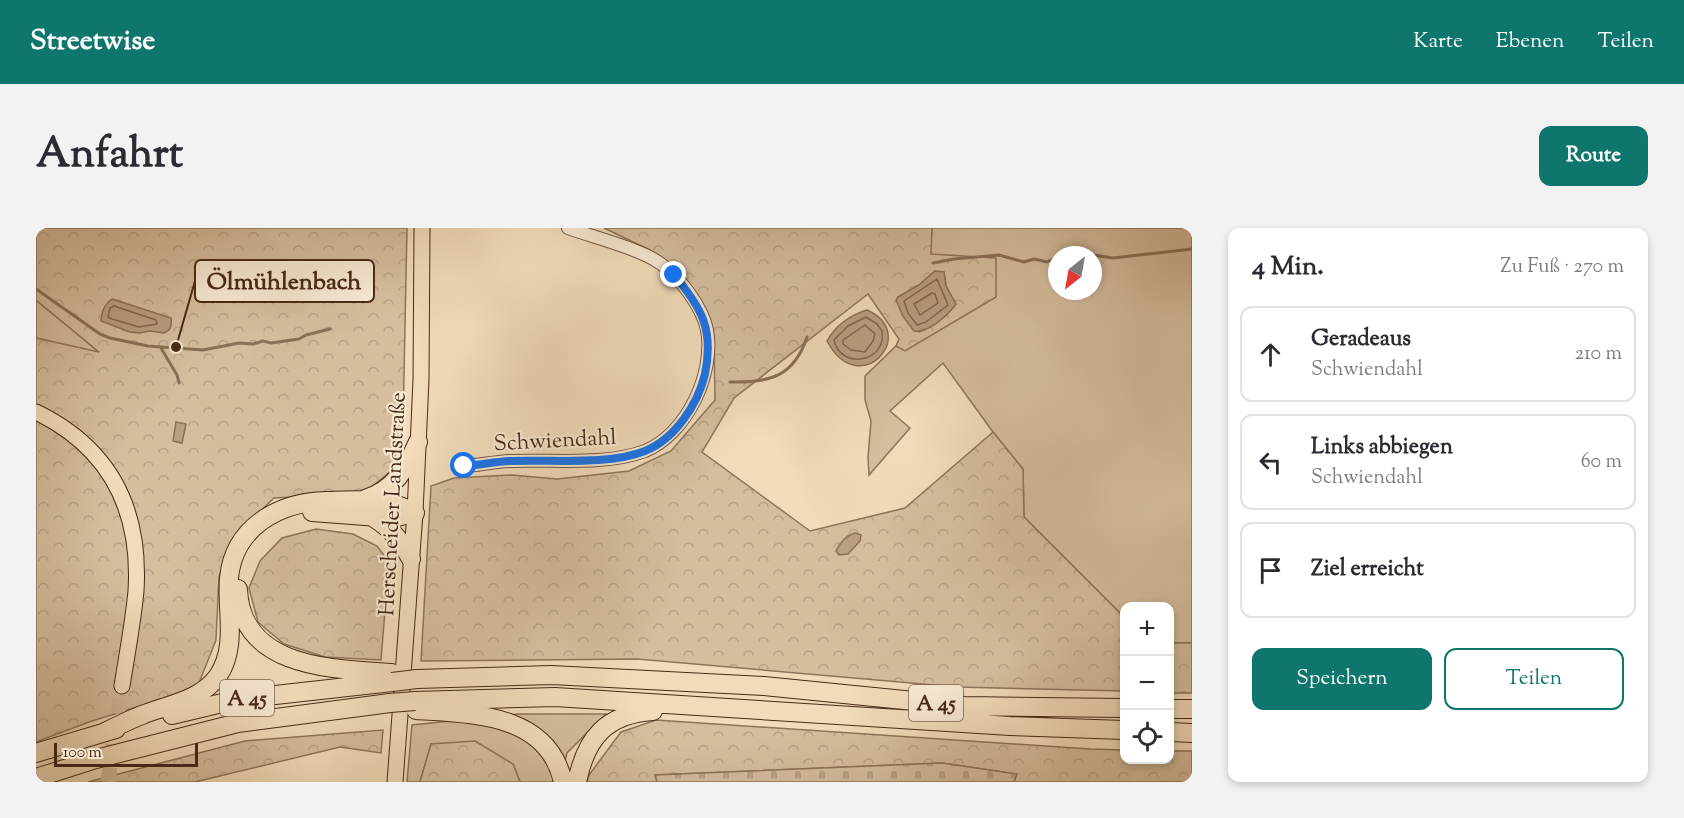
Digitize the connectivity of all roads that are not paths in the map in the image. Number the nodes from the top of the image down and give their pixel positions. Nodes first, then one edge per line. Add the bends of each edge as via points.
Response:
1 (422, 228) edge
2 (568, 228) edge
3 (36, 412) edge
4 (418, 442) junction
5 (464, 466) dead end
6 (367, 508) junction
7 (415, 513) junction
8 (411, 559) junction
9 (392, 677) junction
10 (122, 686) tunnel mouth
11 (415, 706) junction
12 (715, 707) junction
13 (1120, 708) edge
14 (1174, 709) edge
15 (1192, 709) edge
16 (1120, 730) edge
17 (105, 732) junction
18 (1174, 732) edge
19 (1192, 733) edge
20 (36, 753) edge
21 (36, 778) edge
22 (396, 782) edge
23 (563, 782) edge
24 (577, 782) edge

1 - 4 main road, Herscheider Landstraße
2 - 5 street, Schwiendahl via 644,255 674,275 702,314 707,330 708,358 702,387 684,420 646,450 620,458
3 - 10 main road via 80,438 98,458 126,507 134,540 136,591
4 - 6 highway via 397,481
4 - 7 main road, Herscheider Landstraße
6 - 7 highway via 392,518
6 - 8 highway via 398,538
6 - 9 highway via 288,515 276,521 254,540 242,559 238,595 246,621 255,634 284,656 313,665
6 - 17 highway via 296,504 257,523 242,541 231,566 229,647 218,676 200,693 184,701 142,714
7 - 8 main road, Herscheider Landstraße
8 - 22 main road, Herscheider Landstraße
9 - 13 highway, A 45, bridge via 551,675 764,686 964,706
9 - 17 highway, A 45 via 239,699
11 - 12 highway, A 45 via 555,697
11 - 21 highway, A 45 via 370,706 238,723
11 - 23 highway via 493,718 522,728 554,758
12 - 16 highway, A 45
12 - 24 highway via 639,712 612,721 592,740
14 - 15 highway
17 - 20 highway, A 45
18 - 19 highway

